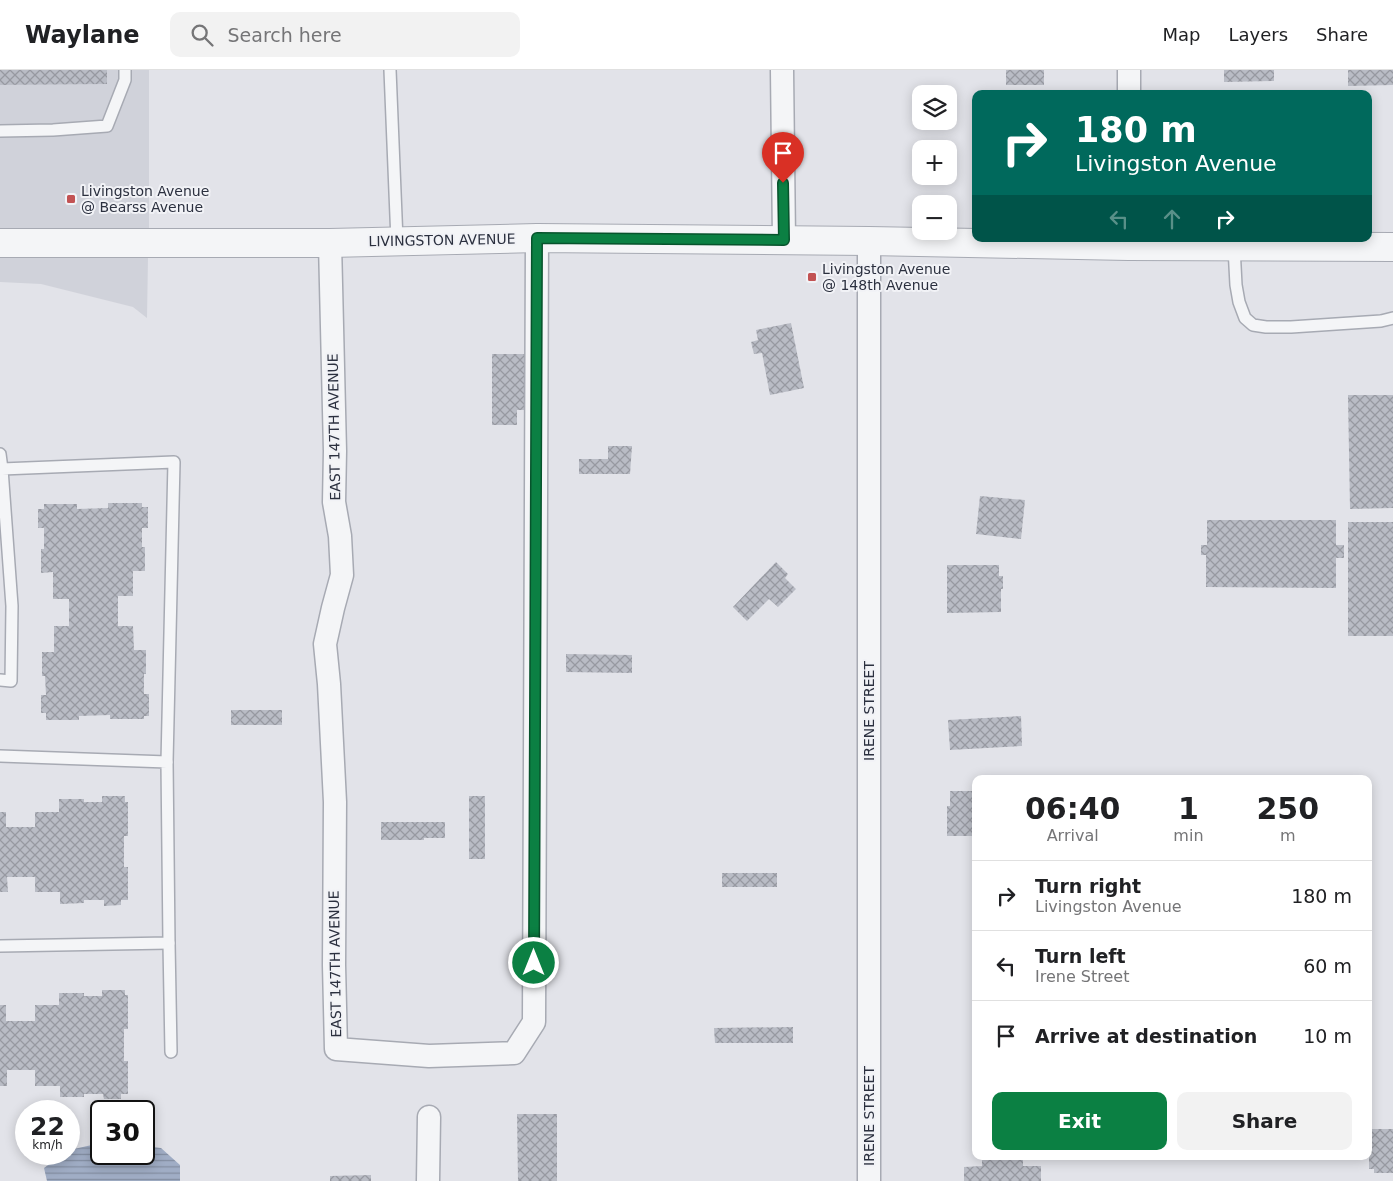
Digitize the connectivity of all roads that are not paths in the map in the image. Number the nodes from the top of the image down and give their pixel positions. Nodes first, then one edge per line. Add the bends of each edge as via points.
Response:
1 (125, 70) edge
2 (390, 70) edge
3 (782, 70) edge
4 (1129, 70) edge
5 (1129, 90) edge
6 (0, 131) edge
7 (537, 238) junction
8 (784, 240) junction
9 (397, 241) junction
10 (870, 241) junction
11 (972, 242) edge
12 (999, 242) edge
13 (0, 243) edge
14 (330, 243) junction
15 (1128, 243) edge
16 (1234, 247) junction
17 (1393, 247) edge
18 (1393, 318) edge
19 (0, 454) edge
20 (2, 469) junction
21 (0, 680) edge
22 (0, 756) edge
23 (167, 762) junction
24 (169, 943) junction
25 (0, 946) edge
26 (171, 1052) dead end
27 (428, 1117) dead end
28 (428, 1181) edge
29 (870, 1181) edge

1 - 6 lane via 125,80 107,126
2 - 9 lane
3 - 8 street
4 - 5 street
7 - 8 street, LIVINGSTON AVENUE
7 - 9 street, LIVINGSTON AVENUE
7 - 14 street, EAST 147TH AVENUE via 534,1022 514,1053 429,1056 336,1049 335,802 325,644 342,575 334,502
8 - 10 street, LIVINGSTON AVENUE
9 - 14 street, LIVINGSTON AVENUE
10 - 11 street, LIVINGSTON AVENUE
10 - 29 street, IRENE STREET
12 - 15 street, LIVINGSTON AVENUE
13 - 14 street, LIVINGSTON AVENUE
15 - 16 street, LIVINGSTON AVENUE
16 - 17 street, LIVINGSTON AVENUE
16 - 18 lane via 1239,302 1245,318 1252,325 1291,327 1380,322
19 - 20 lane
20 - 21 lane via 12,606 11,681
20 - 23 lane via 174,462
22 - 23 lane
23 - 24 lane
24 - 25 lane
24 - 26 lane
27 - 28 street

